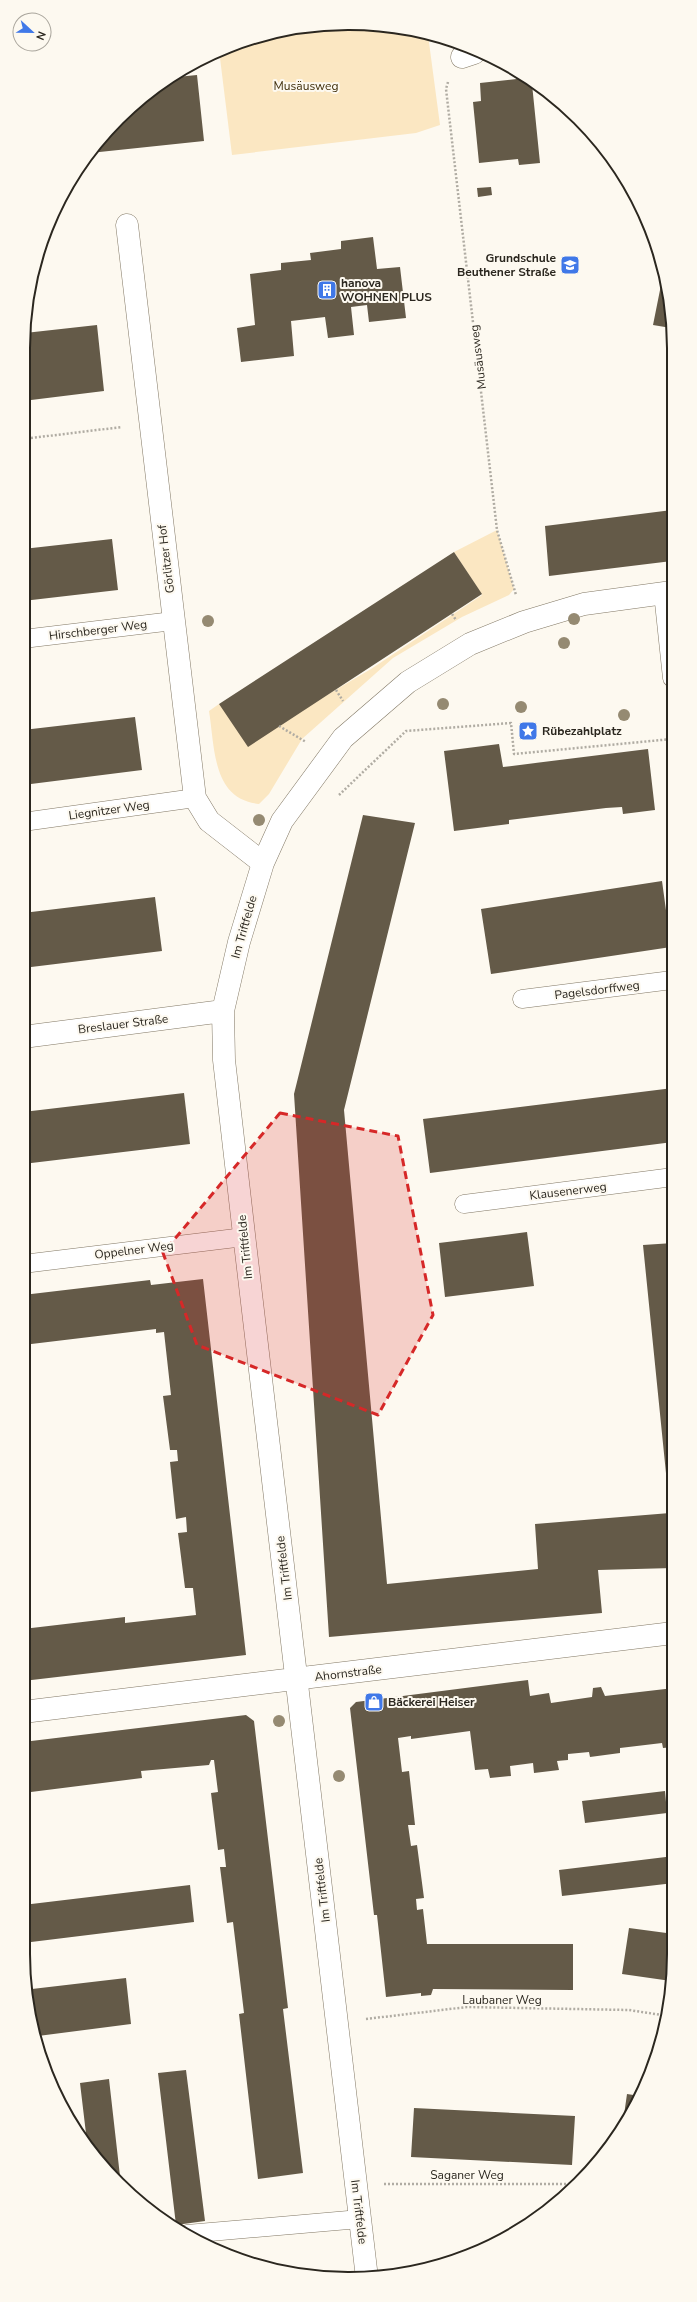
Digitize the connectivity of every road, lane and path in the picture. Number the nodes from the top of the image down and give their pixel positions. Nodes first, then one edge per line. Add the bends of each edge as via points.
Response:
1 (468, 55) edge
2 (127, 225) dead end
3 (150, 423) junction
4 (30, 438) edge
5 (667, 593) edge
6 (173, 620) junction
7 (524, 622) junction
8 (30, 639) edge
9 (667, 739) edge
10 (195, 798) junction
11 (333, 800) dead end
12 (30, 821) edge
13 (263, 863) junction
14 (667, 981) edge
15 (522, 999) dead end
16 (223, 1011) junction
17 (30, 1036) edge
18 (667, 1178) edge
19 (464, 1204) dead end
20 (244, 1237) junction
21 (30, 1263) edge
22 (667, 1634) edge
23 (296, 1679) junction
24 (30, 1711) edge
25 (661, 2015) edge
26 (338, 2022) junction
27 (355, 2183) junction
28 (569, 2184) edge
29 (360, 2219) junction
30 (197, 2233) edge
31 (366, 2271) edge

1 - 7 path, Musäusweg via 451,71 446,89 497,530
2 - 3 street, Görlitzer Hof
3 - 4 path
3 - 6 street, Görlitzer Hof
5 - 7 street via 584,604
6 - 8 lane, Hirschberger Weg
6 - 10 street, Görlitzer Hof
7 - 13 street via 466,646 408,682 343,738 282,821
9 - 11 path via 514,754 511,723 406,731
10 - 12 lane, Liegnitzer Weg
10 - 13 street, Görlitzer Hof via 209,821
13 - 16 street, Im Triftfelde via 239,942
14 - 15 lane, Pagelsdorffweg
16 - 17 street, Breslauer Straße
16 - 20 street, Im Triftfelde via 224,1060
18 - 19 lane, Klausenerweg
20 - 21 lane, Oppelner Weg
20 - 23 street, Im Triftfelde
22 - 23 street, Ahornstraße
23 - 24 street, Ahornstraße
23 - 26 street, Im Triftfelde
25 - 26 path, Laubaner Weg via 629,2010 467,2007
26 - 27 street, Im Triftfelde
27 - 28 path, Saganer Weg
27 - 29 street, Im Triftfelde
29 - 30 lane
29 - 31 street, Im Triftfelde

